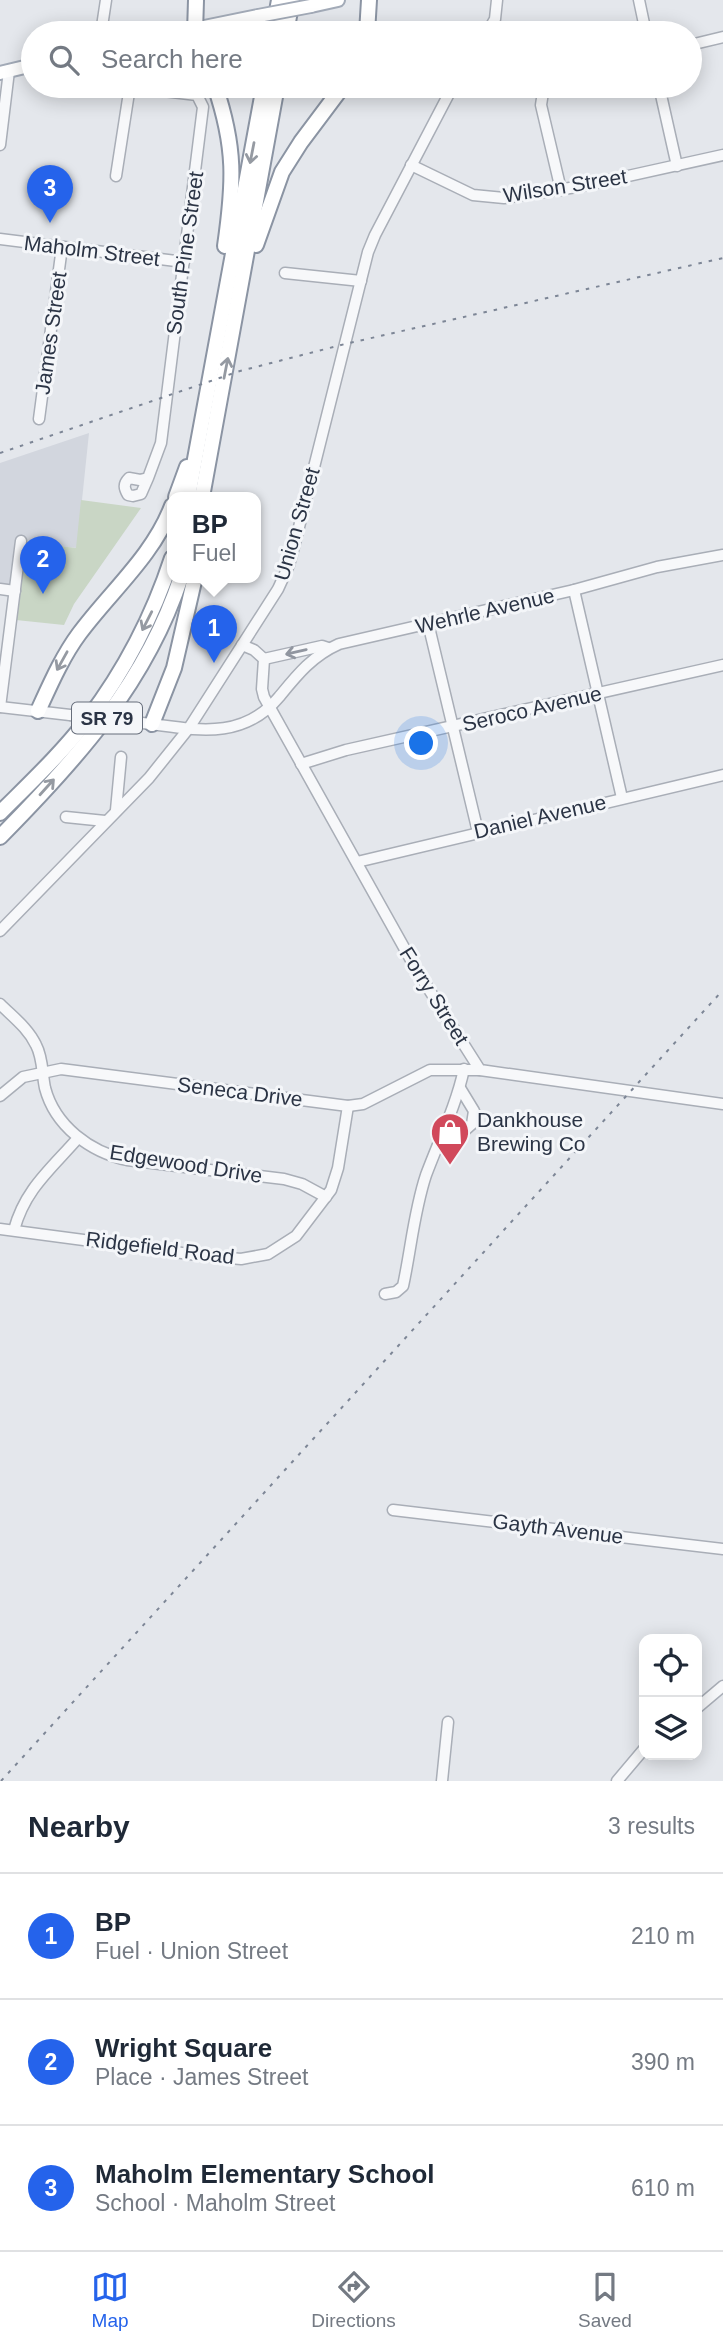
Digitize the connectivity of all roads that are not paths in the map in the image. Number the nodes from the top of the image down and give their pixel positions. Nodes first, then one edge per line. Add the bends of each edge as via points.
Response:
1 (106, 0) edge
2 (196, 0) edge
3 (279, 0) edge
4 (292, 0) edge
5 (338, 0) edge
6 (369, 0) edge
7 (497, 0) edge
8 (639, 0) edge
9 (103, 21) edge
10 (195, 21) edge
11 (237, 21) edge
12 (276, 21) edge
13 (288, 21) edge
14 (368, 21) edge
15 (494, 21) edge
16 (643, 21) edge
17 (723, 37) edge
18 (702, 42) edge
19 (5, 72) edge
20 (128, 98) edge
21 (199, 98) edge
22 (219, 98) edge
23 (262, 98) edge
24 (275, 98) edge
25 (335, 98) edge
26 (447, 98) edge
27 (542, 98) edge
28 (662, 98) edge
29 (0, 145) edge
30 (723, 155) edge
31 (411, 165) junction
32 (677, 166) junction
33 (116, 176) dead end
34 (561, 190) junction
35 (0, 239) edge
36 (62, 247) junction
37 (184, 262) junction
38 (285, 273) dead end
39 (242, 281) junction
40 (361, 281) junction
41 (227, 288) junction
42 (206, 406) junction
43 (39, 419) dead end
44 (209, 459) junction
45 (148, 478) dead end
46 (178, 492) edge
47 (189, 492) edge
48 (203, 492) edge
49 (213, 492) edge
50 (167, 519) edge
51 (21, 541) dead end
52 (723, 557) edge
53 (167, 573) edge
54 (179, 583) edge
55 (194, 583) edge
56 (0, 589) edge
57 (574, 590) junction
58 (15, 591) junction
59 (428, 624) junction
60 (242, 645) junction
61 (328, 649) junction
62 (264, 659) junction
63 (723, 665) edge
64 (598, 694) junction
65 (0, 707) edge
66 (270, 708) junction
67 (38, 711) junction
68 (152, 724) junction
69 (454, 727) junction
70 (188, 728) junction
71 (121, 757) dead end
72 (301, 764) junction
73 (723, 775) edge
74 (622, 798) junction
75 (116, 810) junction
76 (0, 813) edge
77 (66, 817) dead end
78 (105, 821) junction
79 (478, 832) junction
80 (0, 837) edge
81 (357, 862) junction
82 (0, 931) edge
83 (0, 1004) edge
84 (464, 1069) junction
85 (480, 1070) junction
86 (43, 1072) junction
87 (460, 1088) junction
88 (0, 1096) edge
89 (723, 1104) edge
90 (348, 1106) junction
91 (445, 1131) junction
92 (78, 1138) junction
93 (326, 1197) junction
94 (0, 1229) edge
95 (15, 1230) junction
96 (385, 1294) dead end
97 (393, 1510) dead end
98 (723, 1549) edge
99 (723, 1686) edge
100 (702, 1704) edge
101 (448, 1722) dead end
102 (639, 1755) edge
103 (442, 1781) edge
104 (617, 1781) edge

1 - 9 street
2 - 10 highway
3 - 12 highway
4 - 13 highway
5 - 11 main road, bridge
6 - 14 highway
7 - 15 street
8 - 16 street
17 - 18 street
19 - 29 street
20 - 33 street
21 - 37 street, South Pine Street
22 - 41 highway via 233,170 222,264
23 -> 41 highway
24 - 39 highway
25 - 39 highway via 282,172 250,273
26 - 31 street, Union Street
27 - 34 street
28 - 32 street
30 - 32 street, Wilson Street
31 - 34 street, Wilson Street via 482,197
31 - 40 street, Union Street via 375,235
32 - 34 street, Wilson Street
35 - 36 street, Maholm Street
36 - 37 street, Maholm Street
36 - 43 street, James Street
37 - 45 street, South Pine Street via 161,443
38 - 40 street
44 -> 39 highway
40 - 60 street, Union Street via 289,565
41 - 42 highway
42 - 46 highway
42 - 47 highway
44 - 48 highway
44 - 49 highway via 215,474
50 -> 67 highway via 145,554 76,638
51 - 58 street
52 - 57 street, Wehrle Avenue via 657,568
53 -> 76 highway, SR 79 via 151,615 98,705
80 -> 54 highway, SR 79 via 114,709 163,624
55 - 68 highway via 174,668
56 - 58 street
57 - 59 street, Wehrle Avenue
57 - 64 street
58 - 65 street
59 - 61 street, Wehrle Avenue
59 - 69 street
60 - 62 street
60 - 70 street, Union Street
61 -> 62 street via 322,646
61 - 66 street, Wehrle Avenue via 308,663
62 - 66 street via 262,692
63 - 64 street, Seroco Avenue
64 - 69 street, Seroco Avenue
64 - 74 street
65 - 67 street, Wehrle Avenue
66 - 70 street, Wehrle Avenue via 237,727
66 - 72 street, Forry Street
67 - 68 street, Wehrle Avenue, bridge
68 - 70 street, Wehrle Avenue
69 - 72 street, Seroco Avenue
69 - 79 street
70 - 75 street, Union Street via 149,778
71 - 75 street
72 - 81 street, Forry Street
73 - 74 street, Daniel Avenue
74 - 79 street, Daniel Avenue
75 - 78 street, Union Street
77 - 78 street
78 - 82 street, Union Street
79 - 81 street, Daniel Avenue
81 - 85 street, Forry Street via 416,969
83 - 86 street, Edgewood Drive via 33,1039
84 - 85 street, Seneca Drive
84 - 87 street
84 - 90 street, Seneca Drive via 430,1070 363,1104
85 - 89 street
86 - 88 street, Seneca Drive via 23,1077
86 - 90 street, Seneca Drive via 80,1070
86 - 92 street, Edgewood Drive via 51,1105
87 - 91 street
87 - 91 street via 474,1111 472,1124 464,1131
90 - 93 street, Ridgefield Road via 338,1168
91 - 96 street via 421,1194 403,1286
92 - 93 street, Edgewood Drive via 115,1157 284,1179
92 - 95 street via 30,1193
93 - 95 street, Ridgefield Road via 291,1240 252,1259
94 - 95 street, Ridgefield Road
97 - 98 street, Gayth Avenue
99 - 100 street
101 - 103 street
102 - 104 street

